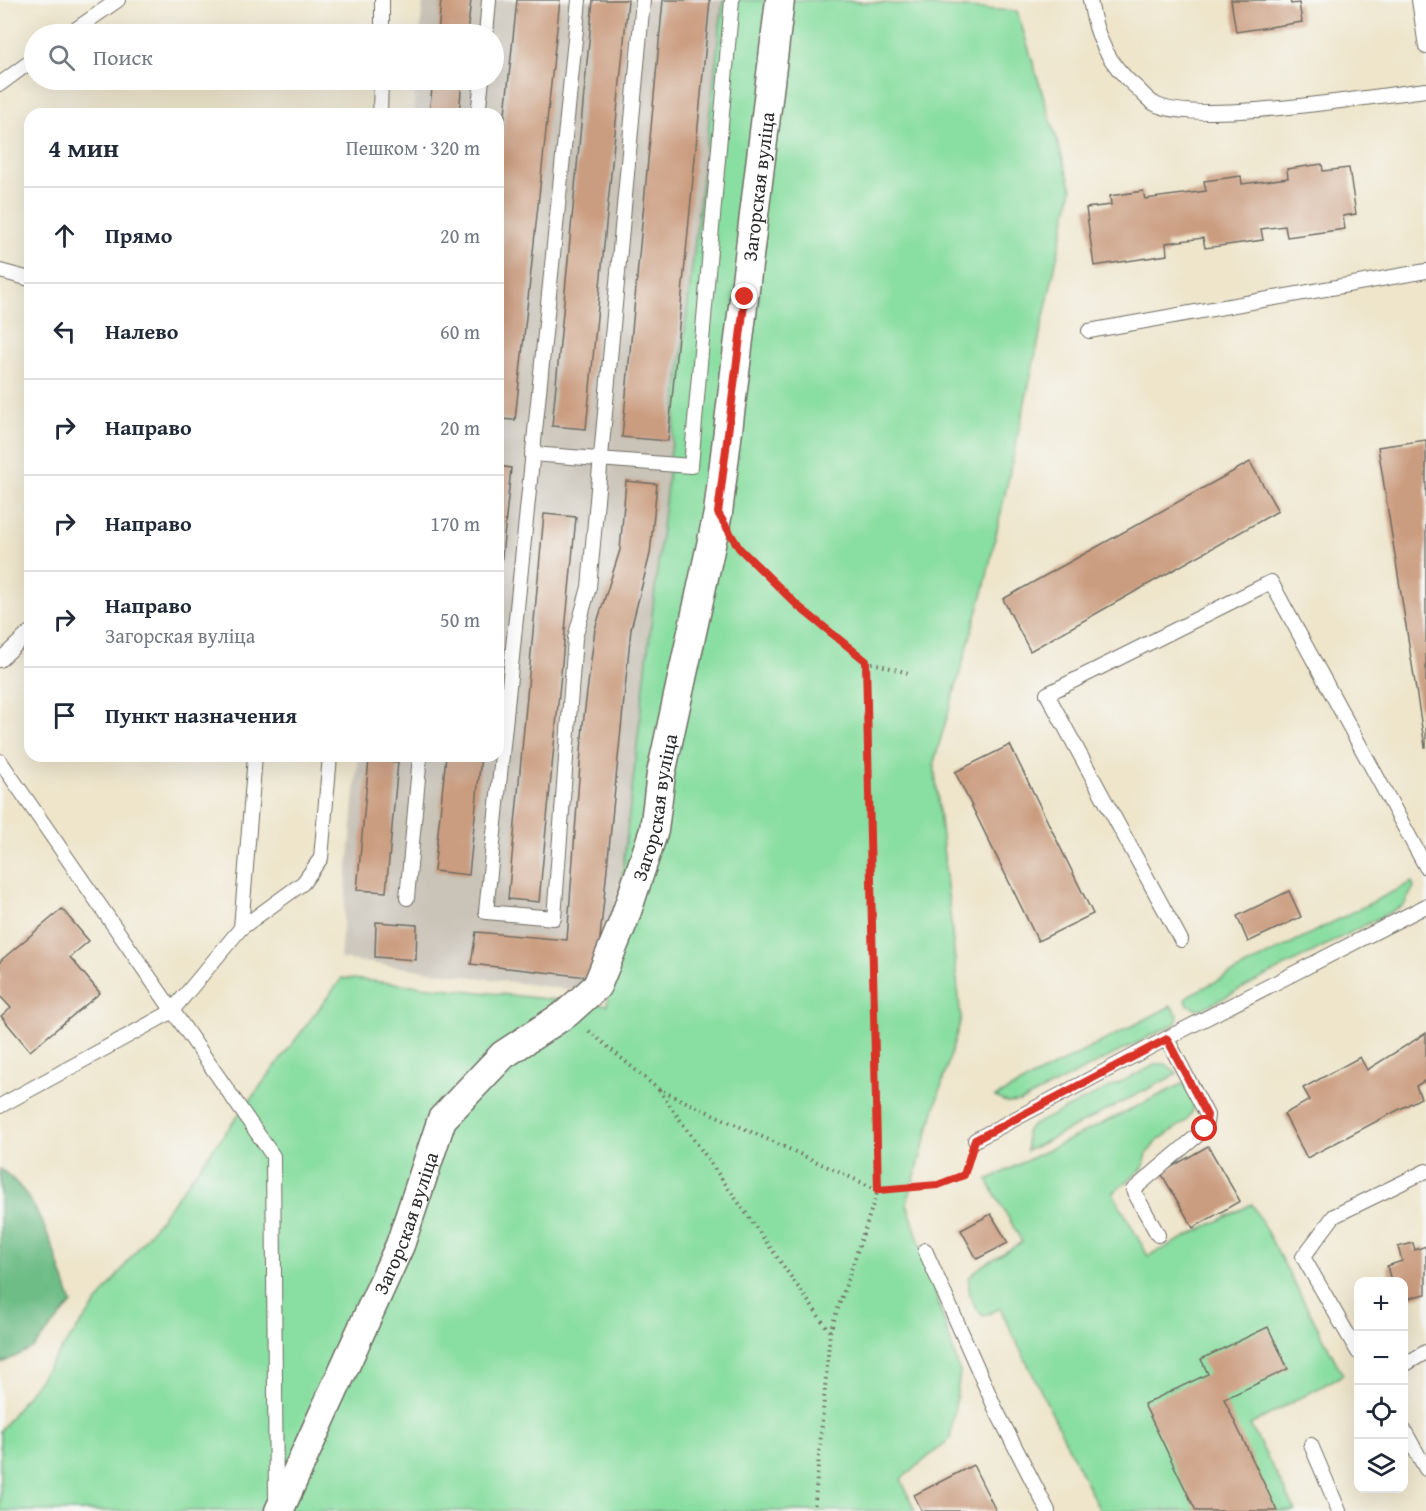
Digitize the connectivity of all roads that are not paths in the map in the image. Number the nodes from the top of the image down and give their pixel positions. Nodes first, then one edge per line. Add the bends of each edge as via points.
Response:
1 (118, 0) edge
2 (382, 0) edge
3 (489, 0) edge
4 (579, 0) edge
5 (643, 0) edge
6 (732, 0) edge
7 (780, 0) edge
8 (1090, 0) edge
9 (1419, 0) edge
10 (83, 24) edge
11 (382, 24) edge
12 (487, 24) edge
13 (1426, 47) edge
14 (24, 66) edge
15 (0, 84) edge
16 (381, 90) edge
17 (481, 90) edge
18 (1426, 90) edge
19 (380, 108) edge
20 (479, 108) edge
21 (1426, 271) edge
22 (1, 272) edge
23 (24, 278) edge
24 (1089, 331) dead end
25 (532, 454) junction
26 (602, 460) junction
27 (24, 638) edge
28 (0, 660) edge
29 (504, 733) edge
30 (0, 761) edge
31 (255, 762) edge
32 (329, 762) edge
33 (419, 762) edge
34 (501, 762) edge
35 (1426, 867) edge
36 (407, 898) dead end
37 (1426, 906) edge
38 (241, 928) junction
39 (1181, 940) dead end
40 (171, 1012) junction
41 (1167, 1039) junction
42 (0, 1106) edge
43 (975, 1140) road end
44 (1426, 1171) edge
45 (1158, 1235) dead end
46 (925, 1250) dead end
47 (1354, 1344) edge
48 (1426, 1352) edge
49 (1408, 1363) edge
50 (1408, 1437) edge
51 (1311, 1445) dead end
52 (1426, 1469) edge
53 (278, 1511) edge
54 (1048, 1511) edge
55 (1339, 1511) edge

1 - 10 lane
2 - 11 lane
3 - 12 lane
4 - 25 lane
5 - 26 lane
6 - 26 lane via 691,466
7 - 53 street, Загорская вуліца via 718,513 661,774 654,830 597,986 567,1013 503,1055 442,1119 400,1245
8 - 18 lane via 1101,45 1118,72 1156,105 1192,113 1244,111
9 - 13 lane
14 - 15 lane
16 - 19 lane
17 - 20 lane
21 - 24 lane
22 - 23 lane
25 - 26 lane
25 - 29 lane
26 - 34 lane via 589,586 575,638 554,918 486,912
27 - 28 lane
30 - 40 lane
31 - 38 lane
32 - 38 lane via 321,858 303,883
33 - 36 lane
35 - 39 lane via 1271,582 1047,694
37 - 41 lane
38 - 40 lane
40 - 42 lane
40 - 53 lane via 273,1156
41 - 43 lane
41 - 45 lane via 1207,1115 1205,1129 1132,1190
44 - 47 lane via 1334,1216 1303,1257
46 - 54 lane via 996,1410
48 - 49 lane
50 - 52 lane
51 - 55 lane

